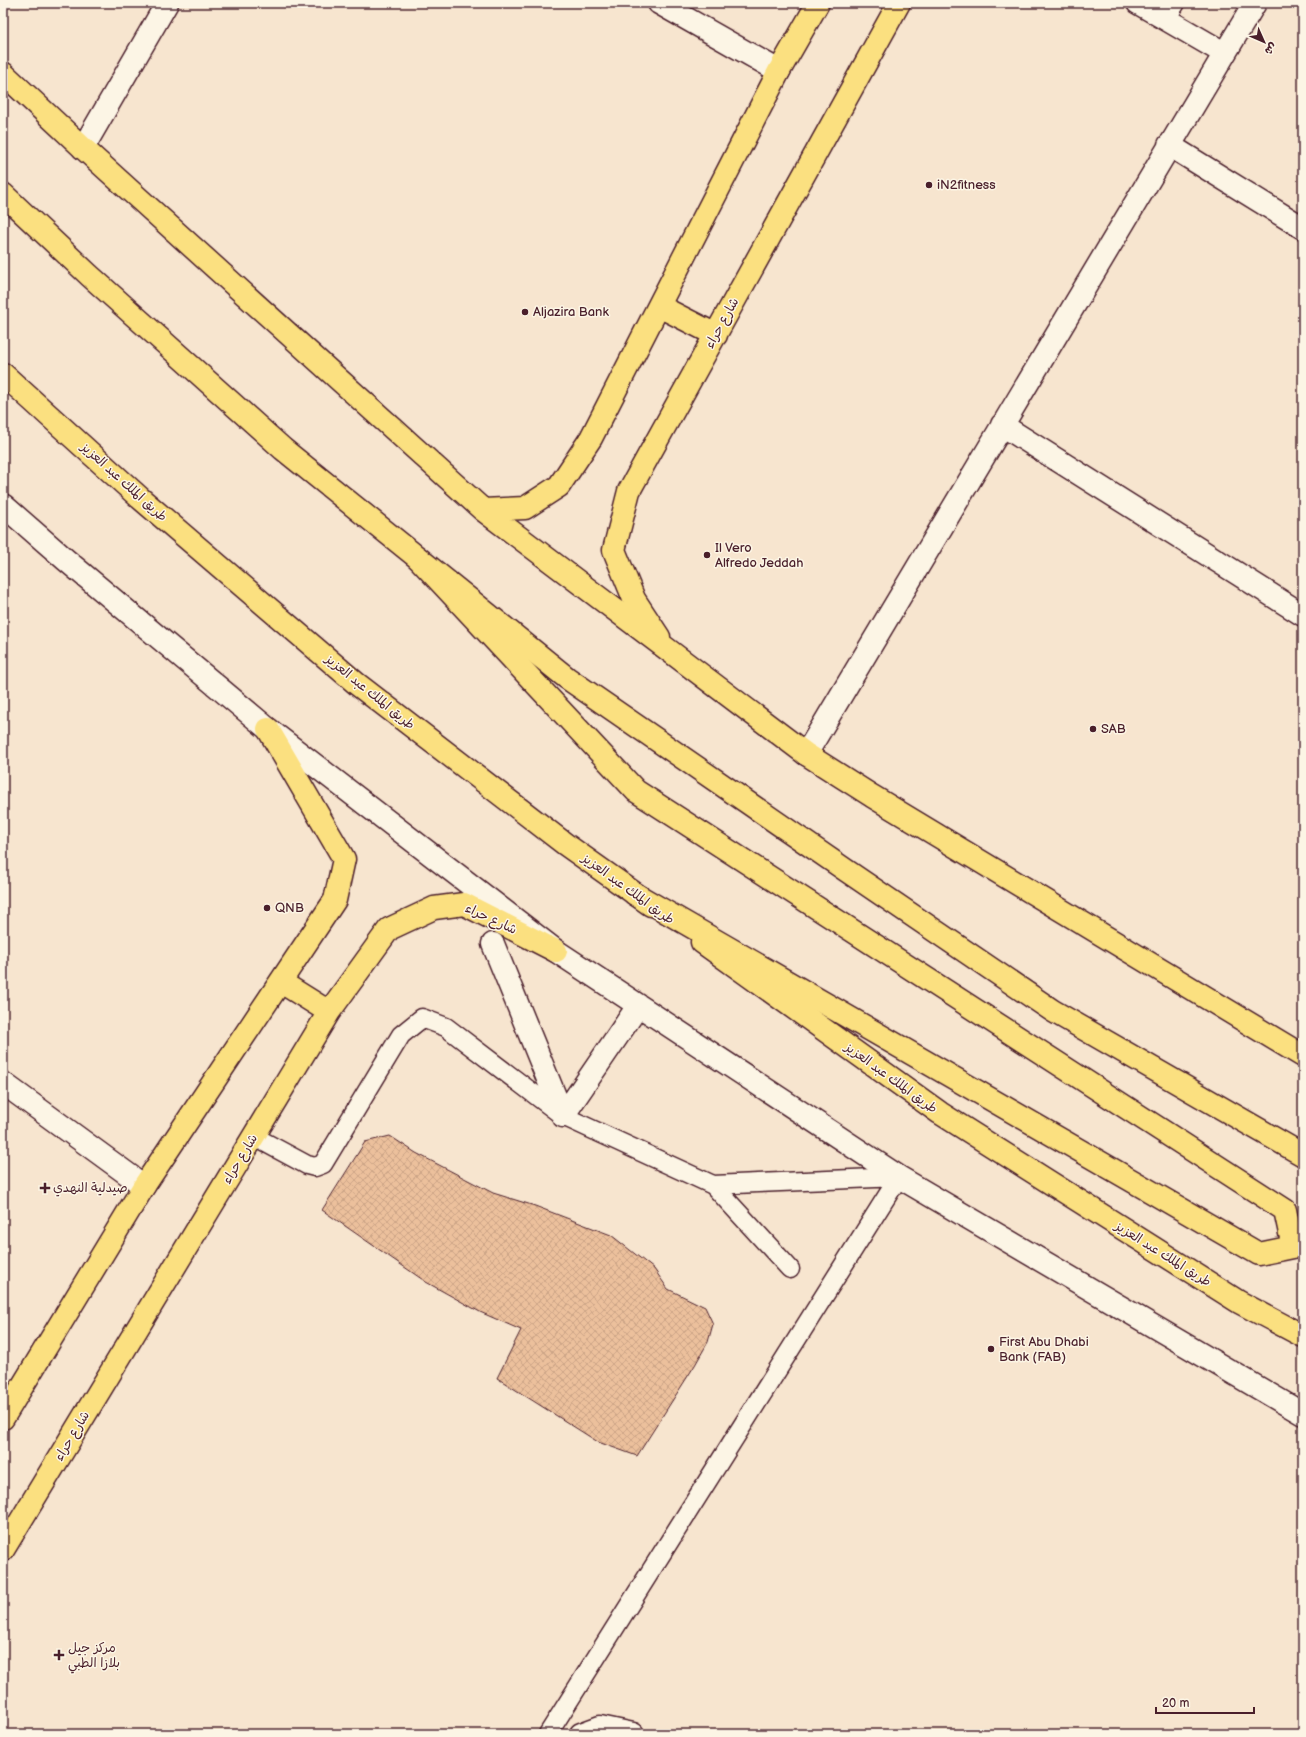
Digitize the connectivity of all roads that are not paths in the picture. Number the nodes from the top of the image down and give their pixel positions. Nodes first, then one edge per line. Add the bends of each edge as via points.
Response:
1 (166, 3) edge
2 (659, 3) edge
3 (818, 3) edge
4 (899, 3) edge
5 (1138, 3) edge
6 (1255, 3) edge
7 (1171, 11) edge
8 (1224, 53) junction
9 (779, 71) junction
10 (3, 73) edge
11 (1169, 145) junction
12 (82, 148) junction
13 (3, 194) edge
14 (1303, 228) edge
15 (659, 306) junction
16 (716, 335) junction
17 (3, 374) edge
18 (1002, 425) junction
19 (3, 505) edge
20 (483, 510) junction
21 (418, 558) junction
22 (1303, 615) edge
23 (667, 649) junction
24 (268, 729) junction
25 (806, 754) junction
26 (635, 894) junction
27 (493, 944) dead end
28 (556, 951) junction
29 (280, 982) junction
30 (638, 1006) junction
31 (329, 1012) junction
32 (1303, 1056) edge
33 (3, 1083) edge
34 (563, 1116) junction
35 (253, 1136) junction
36 (1303, 1155) edge
37 (899, 1176) junction
38 (713, 1185) junction
39 (144, 1186) junction
40 (790, 1269) dead end
41 (1303, 1336) edge
42 (1303, 1414) edge
43 (3, 1418) edge
44 (3, 1550) edge
45 (548, 1734) edge
46 (581, 1734) edge
47 (633, 1734) edge

1 - 12 street
2 - 9 street
3 - 9 main road
4 - 16 main road, شارع حراء
5 - 7 street
6 - 8 street
7 - 8 street
8 - 11 street
9 - 15 main road
10 - 12 main road
11 - 14 street
11 - 18 street
12 - 20 main road
13 - 21 main road via 89,276 283,449
15 - 16 main road
15 - 20 main road via 591,438 559,486 525,508
16 - 23 main road, شارع حراء via 629,491 614,550 634,599
17 - 26 main road, طريق الملك عبد العزيز via 140,498 357,684 565,844
18 - 22 street
18 - 25 street
19 - 24 street
20 - 23 main road
21 - 26 main road via 636,791 1285,1210 1293,1247 1259,1254
21 - 36 main road via 567,678 1046,1007
23 - 25 main road
24 - 28 street
24 - 29 main road via 344,859 335,900
25 - 32 main road
26 - 41 main road, طريق الملك عبد العزيز via 940,1113 1239,1302
27 - 34 street
28 - 30 street
28 - 31 main road, شارع حراء via 464,904 434,908 389,928
29 - 31 main road
29 - 39 main road
30 - 34 street
30 - 37 street
31 - 35 main road, شارع حراء
33 - 39 street
34 - 35 lane via 446,1027 422,1018 401,1035 323,1164 315,1167 307,1165
34 - 38 lane
35 - 44 main road, شارع حراء
37 - 38 lane
37 - 42 street
37 - 45 lane
38 - 40 lane
39 - 43 main road
46 - 47 street via 600,1727

